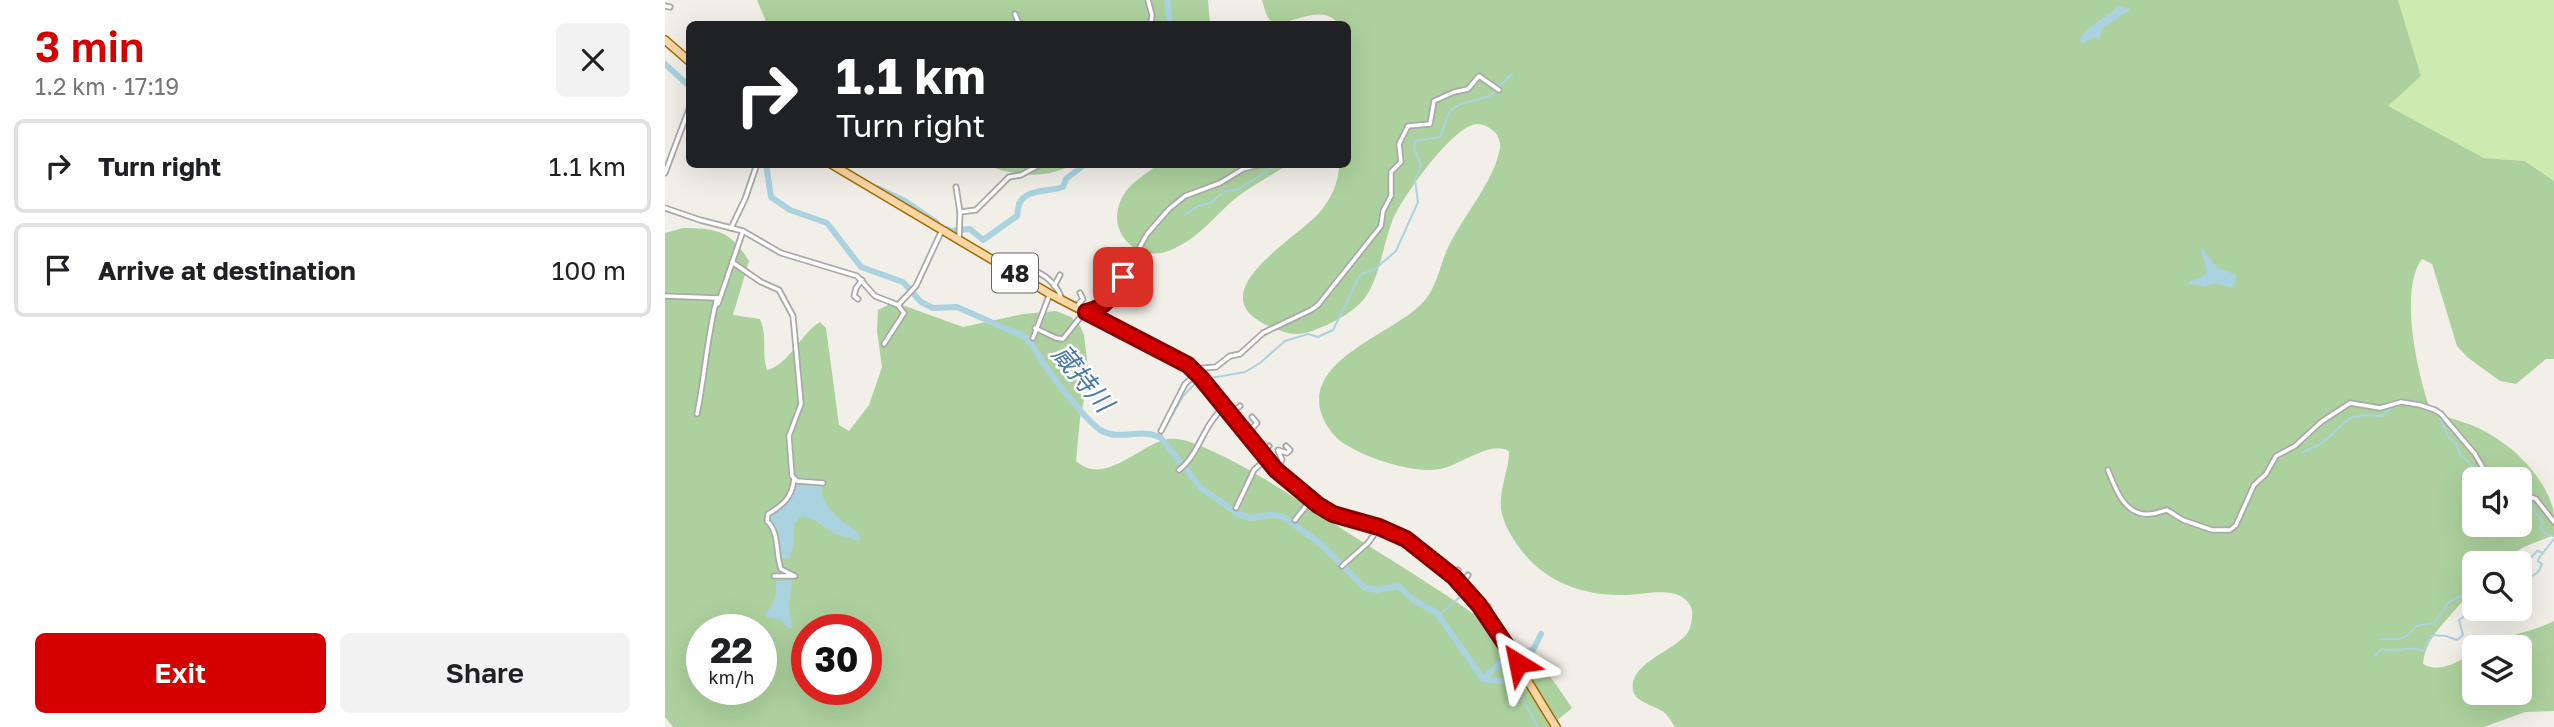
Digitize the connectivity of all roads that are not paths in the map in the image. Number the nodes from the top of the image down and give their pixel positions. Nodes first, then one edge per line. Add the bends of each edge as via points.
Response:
1 (1148, 0) edge
2 (1015, 14) dead end
3 (1018, 21) edge
4 (1151, 21) edge
5 (665, 40) edge
6 (686, 58) edge
7 (1499, 90) dead end
8 (686, 117) edge
9 (756, 168) edge
10 (838, 168) edge
11 (1034, 168) edge
12 (1249, 168) edge
13 (665, 173) edge
14 (956, 187) dead end
15 (665, 208) edge
16 (960, 212) junction
17 (731, 228) junction
18 (943, 229) junction
19 (743, 231) junction
20 (960, 233) junction
21 (996, 261) junction
22 (732, 262) junction
23 (1060, 275) dead end
24 (862, 280) junction
25 (1054, 286) junction
26 (1080, 293) dead end
27 (1051, 294) junction
28 (665, 296) edge
29 (858, 299) dead end
30 (718, 300) junction
31 (1062, 300) junction
32 (898, 305) junction
33 (1076, 307) junction
34 (1086, 312) junction
35 (1035, 328) junction
36 (1033, 338) dead end
37 (884, 344) dead end
38 (1200, 377) junction
39 (1240, 405) dead end
40 (1227, 410) junction
41 (698, 414) dead end
42 (1252, 417) dead end
43 (1161, 431) dead end
44 (1247, 434) junction
45 (1269, 446) dead end
46 (1286, 446) dead end
47 (1261, 451) junction
48 (1267, 458) junction
49 (2482, 467) edge
50 (1179, 470) dead end
51 (1276, 470) junction
52 (2108, 470) dead end
53 (794, 479) junction
54 (823, 483) dead end
55 (2532, 498) edge
56 (1311, 500) junction
57 (1236, 508) dead end
58 (1295, 520) dead end
59 (2554, 522) edge
60 (1379, 527) junction
61 (1342, 566) dead end
62 (1468, 575) dead end
63 (774, 576) dead end
64 (1461, 584) junction
65 (1533, 664) dead end
66 (1519, 667) junction
67 (1556, 727) edge

1 - 4 street
2 - 3 street
5 - 6 main road
7 - 38 street via 1479,76 1468,89 1434,101 1430,124 1411,125 1401,138 1401,162 1391,172 1391,196 1381,226 1318,305 1263,333 1240,354 1216,367 1203,368
8 - 13 street
9 - 17 street
10 - 18 main road, 48
11 - 16 street via 1009,177 976,210
12 - 34 street via 1174,204 1150,229 1115,293
14 - 16 street
15 - 17 street
16 - 20 street
17 - 19 street
18 - 20 main road, 48
18 - 32 street via 916,286
19 - 22 street
19 - 24 street via 781,253
20 - 21 main road, 48
21 - 25 street via 1044,274
21 - 27 main road, 48
22 - 30 street
22 - 53 street via 779,290 793,316 801,404 789,436
23 - 25 street
24 - 29 street via 854,292
24 - 32 street via 875,296
25 - 31 street
26 - 33 street via 1083,299
27 - 31 main road, 48
27 - 35 street
28 - 30 street
30 - 41 street via 708,334
31 - 33 main road, 48
32 - 37 street via 904,313
33 - 34 main road, 48
34 - 35 street via 1063,339
34 - 38 main road, 48 via 1177,359
35 - 36 street
38 - 40 main road, 48
38 - 43 street via 1185,384
39 - 40 street
40 - 44 main road, 48
40 - 50 street via 1208,424 1188,463
42 - 44 street via 1257,423
44 - 47 main road, 48
45 - 47 street
46 - 51 street via 1287,453 1278,450 1282,460
47 - 48 main road, 48
48 - 51 main road, 48
48 - 57 street via 1254,470
49 - 52 street via 2441,414 2401,402 2380,408 2350,404 2321,422 2276,456 2254,485 2231,530 2212,530 2167,510 2146,514 2133,509 2120,499
51 - 56 main road, 48
53 - 54 street
53 - 63 street via 790,496 768,514 767,521 775,531 781,569 795,576
55 - 59 street
56 - 58 street
56 - 60 main road, 48 via 1333,514
60 - 61 street
60 - 64 main road, 48 via 1406,539 1456,573
62 - 64 street
64 - 66 main road, 48 via 1514,652
65 - 66 street
66 - 67 main road, 48

